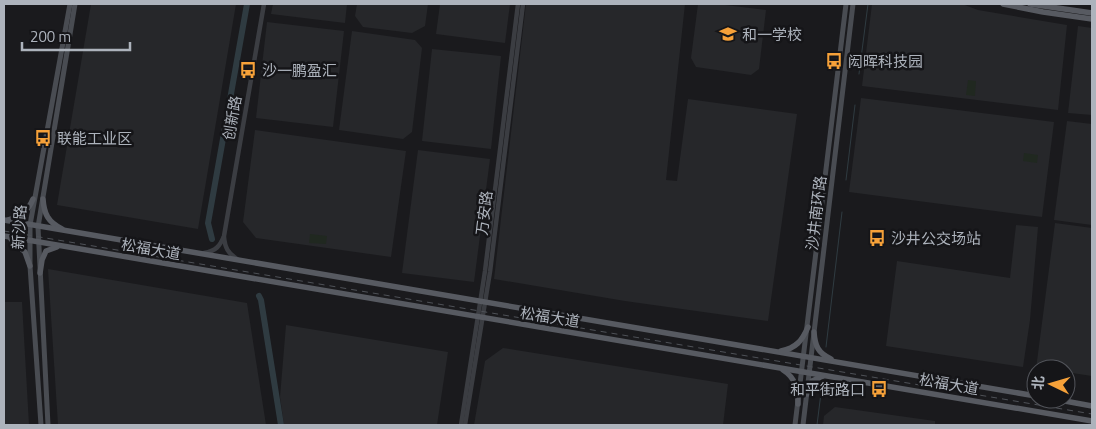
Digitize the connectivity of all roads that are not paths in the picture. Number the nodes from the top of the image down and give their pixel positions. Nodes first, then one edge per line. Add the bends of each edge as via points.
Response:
1 (70, 4) edge
2 (75, 4) edge
3 (264, 4) edge
4 (518, 4) edge
5 (523, 4) edge
6 (846, 4) edge
7 (853, 4) edge
8 (1003, 4) edge
9 (1030, 4) edge
10 (1092, 13) edge
11 (1092, 19) edge
12 (33, 199) junction
13 (43, 199) junction
14 (5, 220) edge
15 (30, 225) junction
16 (38, 227) junction
17 (68, 232) junction
18 (4, 236) edge
19 (224, 236) junction
20 (29, 241) junction
21 (38, 242) junction
22 (63, 247) junction
23 (201, 254) junction
24 (241, 261) junction
25 (30, 266) junction
26 (40, 273) junction
27 (483, 303) junction
28 (481, 318) junction
29 (808, 327) junction
30 (814, 332) junction
31 (777, 351) junction
32 (804, 356) junction
33 (811, 357) junction
34 (838, 362) junction
35 (774, 367) junction
36 (802, 372) junction
37 (809, 373) junction
38 (829, 376) junction
39 (807, 394) junction
40 (1026, 394) edge
41 (1076, 403) edge
42 (798, 404) junction
43 (1092, 406) edge
44 (1092, 421) edge
45 (41, 425) edge
46 (48, 425) edge
47 (461, 425) edge
48 (465, 425) edge
49 (796, 425) edge
50 (803, 425) edge

1 - 12 main road, 新沙路
2 - 13 main road, 新沙路
3 - 19 street, 创新路
4 - 27 street, 万安路
5 - 27 street, 万安路
6 - 29 main road, 沙井南环路
7 - 30 main road, 沙井南环路
8 - 11 main road
9 - 10 main road
12 - 14 main road via 26,212
12 - 15 main road, 新沙路
13 - 16 main road, 新沙路
13 - 17 main road via 49,221
14 - 15 main road, 松福大道
15 - 16 main road, 松福大道
15 - 20 main road, 新沙路
16 - 17 main road, 松福大道
16 - 21 main road, 新沙路
17 - 23 main road, 松福大道
18 - 20 main road, 松福大道
18 - 25 main road via 20,247
19 - 23 street via 215,250
19 - 24 street via 229,253
20 - 21 main road, 松福大道
20 - 25 main road, 新沙路
21 - 22 main road, 松福大道
21 - 26 main road, 新沙路
22 - 26 main road via 46,251
22 - 28 main road, 松福大道
23 - 24 main road, 松福大道
24 - 27 main road, 松福大道
25 - 45 main road, 新沙路
26 - 46 main road, 新沙路
27 - 28 street, 万安路
27 - 31 main road, 松福大道
28 - 35 main road, 松福大道
28 - 47 street, 万安路
28 - 48 street, 万安路
29 - 31 main road via 796,346
29 - 32 main road, 沙井南环路
30 - 33 main road, 沙井南环路
30 - 34 main road via 819,351
31 - 32 main road, 松福大道
32 - 33 main road, 松福大道
32 - 36 main road, 沙井南环路
33 - 34 main road, 松福大道
33 - 37 main road, 沙井南环路
34 - 40 main road, 松福大道
35 - 36 main road, 松福大道
35 - 42 main road via 793,378
36 - 37 main road, 松福大道
36 - 42 main road, 沙井南环路
37 - 38 main road, 松福大道
37 - 39 main road, 沙井南环路
38 - 39 main road via 815,379
38 - 44 main road, 松福大道
39 - 50 main road, 沙井南环路
41 - 43 main road
42 - 49 main road, 沙井南环路

